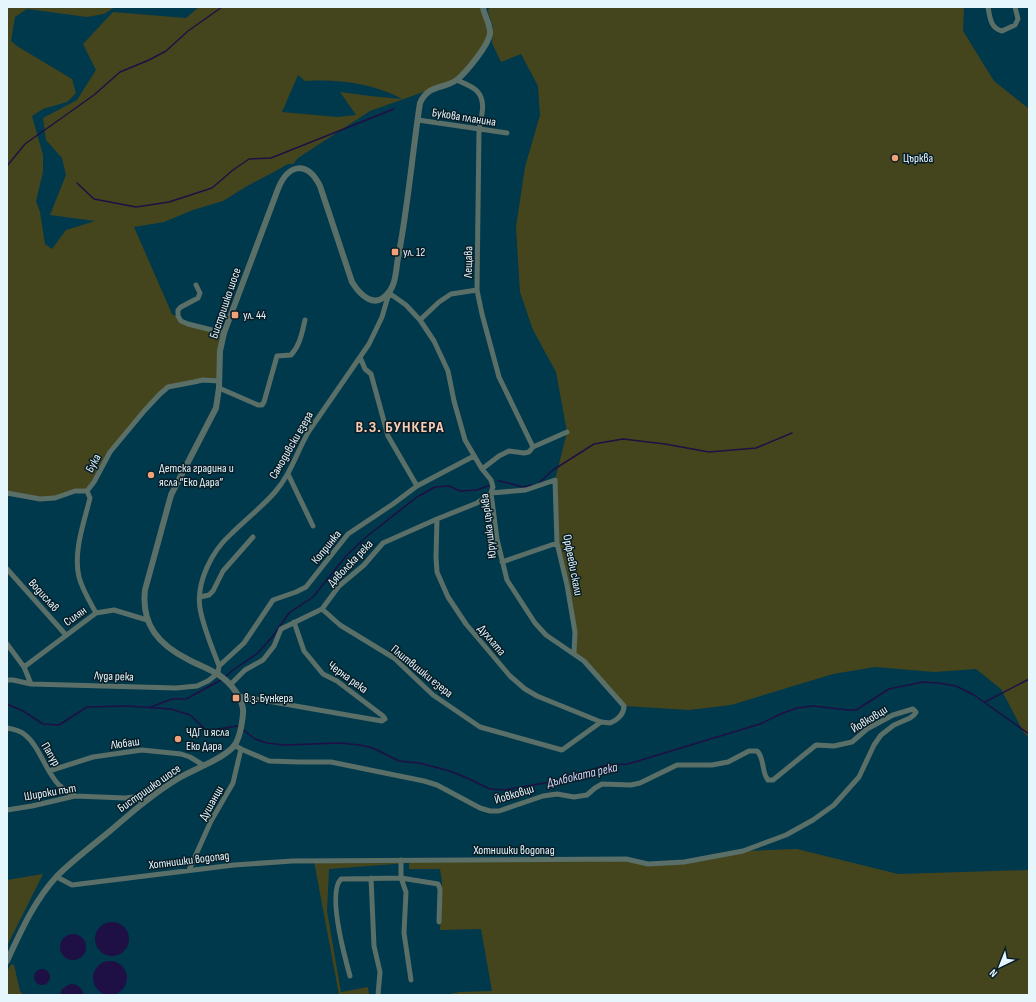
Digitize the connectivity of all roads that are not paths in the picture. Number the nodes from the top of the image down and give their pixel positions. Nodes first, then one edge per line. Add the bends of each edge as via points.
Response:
1 (483, 7) edge
2 (988, 7) edge
3 (1015, 7) edge
4 (457, 80) junction
5 (418, 120) junction
6 (479, 129) junction
7 (507, 134) dead end
8 (196, 285) dead end
9 (477, 290) junction
10 (389, 293) junction
11 (305, 320) dead end
12 (420, 320) junction
13 (224, 332) junction
14 (360, 357) junction
15 (219, 381) junction
16 (219, 388) junction
17 (567, 432) dead end
18 (534, 447) junction
19 (474, 456) junction
20 (482, 469) junction
21 (288, 474) junction
22 (555, 480) joint
23 (417, 486) junction
24 (87, 491) junction
25 (7, 493) edge
26 (491, 493) junction
27 (437, 519) junction
28 (313, 526) dead end
29 (253, 537) dead end
30 (557, 543) junction
31 (502, 562) junction
32 (7, 569) edge
33 (200, 597) junction
34 (322, 609) junction
35 (96, 613) junction
36 (147, 620) junction
37 (294, 622) junction
38 (66, 635) junction
39 (7, 644) edge
40 (574, 653) junction
41 (219, 666) junction
42 (24, 668) junction
43 (218, 673) junction
44 (7, 680) edge
45 (31, 684) junction
46 (231, 684) junction
47 (238, 696) junction
48 (916, 712) joint
49 (601, 722) junction
50 (7, 728) edge
51 (234, 745) junction
52 (241, 750) junction
53 (203, 766) junction
54 (49, 771) junction
55 (75, 796) junction
56 (144, 803) junction
57 (7, 810) edge
58 (401, 860) junction
59 (189, 870) junction
60 (57, 877) junction
61 (371, 878) junction
62 (401, 878) junction
63 (439, 922) dead end
64 (7, 961) edge
65 (350, 976) dead end
66 (411, 980) dead end
67 (378, 995) edge

1 - 4 street via 490,34 484,48
2 - 3 street via 991,23 1002,31 1015,26 1018,19
4 - 5 street via 429,91 423,97
4 - 6 street, Лещава via 477,91 482,100 483,111
5 - 6 street, Букова планина
5 - 10 street via 402,241 394,282
6 - 7 street, Букова планина
6 - 9 street, Лещава
8 - 13 street via 200,293 198,298 181,307 178,316 181,321 188,324
9 - 12 street via 451,294
9 - 18 street, Лещава via 499,377
10 - 12 street, Юрушка църква via 406,305
10 - 13 street, Бистришко шосе via 384,298 372,300 357,290 316,177 305,169 294,169 284,176 278,189
10 - 14 street, Самодивски езера via 382,317
11 - 16 street via 297,349 291,355 277,356 262,405
12 - 19 street, Юрушка църква via 448,370 465,440
13 - 15 street, Бистришко шосе via 220,350
14 - 21 street, Самодивски езера via 303,440
14 - 23 street via 371,374 388,436
15 - 16 street, Бистришко шосе
15 - 24 street, Бука via 203,380 168,387 110,452
16 - 36 street, Бистришко шосе via 213,416 180,476 167,507 145,590 144,610
17 - 18 street
18 - 20 street via 524,453 509,451
19 - 20 street, Юрушка църква
19 - 23 street, Копринка
20 - 26 street, Юрушка църква via 491,480
21 - 28 street
21 - 33 street, Самодивски езера via 275,492 229,535 217,550 205,574
22 - 26 street, Дяволска река via 526,490
22 - 30 street, Орфееви скали
23 - 41 street, Копринка via 348,534 306,587 273,600 244,643
24 - 25 street via 75,491 56,498 40,499
24 - 35 street via 90,498 77,551 77,566 79,578
26 - 27 street, Дяволска река via 477,503
26 - 31 street, Юрушка църква
27 - 34 street, Дяволска река via 383,543 364,565 339,586
27 - 49 street, Духлата via 437,572 448,597 466,624 510,676 525,689
29 - 33 street via 223,571 213,591
30 - 31 street
30 - 40 street, Орфееви скали via 567,585 574,632
31 - 40 street, Юрушка църква via 507,580 535,623 546,635
32 - 38 street, Водислав
33 - 41 street, Самодивски езера via 203,620
34 - 37 street, Дяволска река
34 - 49 street, Плитвишки езера via 340,624 394,658 433,695 480,727 562,750
35 - 36 street, Силян via 114,610
35 - 38 street, Силян
36 - 43 street, Бистришко шосе via 161,642 173,651
37 - 46 street, Дяволска река via 281,629 274,646 263,660 246,670
37 - 47 street, Черна река via 304,651 323,674 338,681 386,719 382,721
38 - 42 street, Силян
39 - 42 street
40 - 49 street, Юрушка църква via 624,706 622,715 615,721
41 - 43 street
42 - 45 street
43 - 45 street, Луда река via 208,682 197,686 176,688
43 - 46 street, Бистришко шосе
44 - 45 street, Луда река
46 - 47 street, Бистришко шосе
47 - 51 street, Бистришко шосе via 244,712
48 - 52 street, Йовковци via 913,709 893,715 867,729 852,742 834,746 816,745 773,780 768,780 765,776 760,754 757,751 749,751 728,762 712,765 677,764 631,786 602,784 587,795 543,796 499,811 480,808 437,785 424,781 331,762 269,761
48 - 58 street, Хотнишки водопад via 881,735 859,777 834,805 786,835 743,851 684,862 648,864 626,859
50 - 54 street, Папур via 16,729 31,741
51 - 52 street
51 - 53 street, Бистришко шосе
52 - 59 street, Душанци via 233,783
53 - 54 street, Любаш via 181,754 142,750 93,757
53 - 56 street, Бистришко шосе via 179,778
54 - 55 street, Папур via 60,786
55 - 56 street, Широки път via 134,797
55 - 57 street, Широки път
56 - 60 street, Бистришко шосе via 69,864
58 - 59 street, Хотнишки водопад via 292,861
58 - 62 street
59 - 60 street, Хотнишки водопад via 72,885
60 - 64 street, Бистришко шосе via 31,911
61 - 62 street
61 - 65 street via 343,878 338,881 335,910
61 - 67 street via 374,946 380,972
62 - 63 street via 438,884
62 - 66 street via 406,892 404,933

